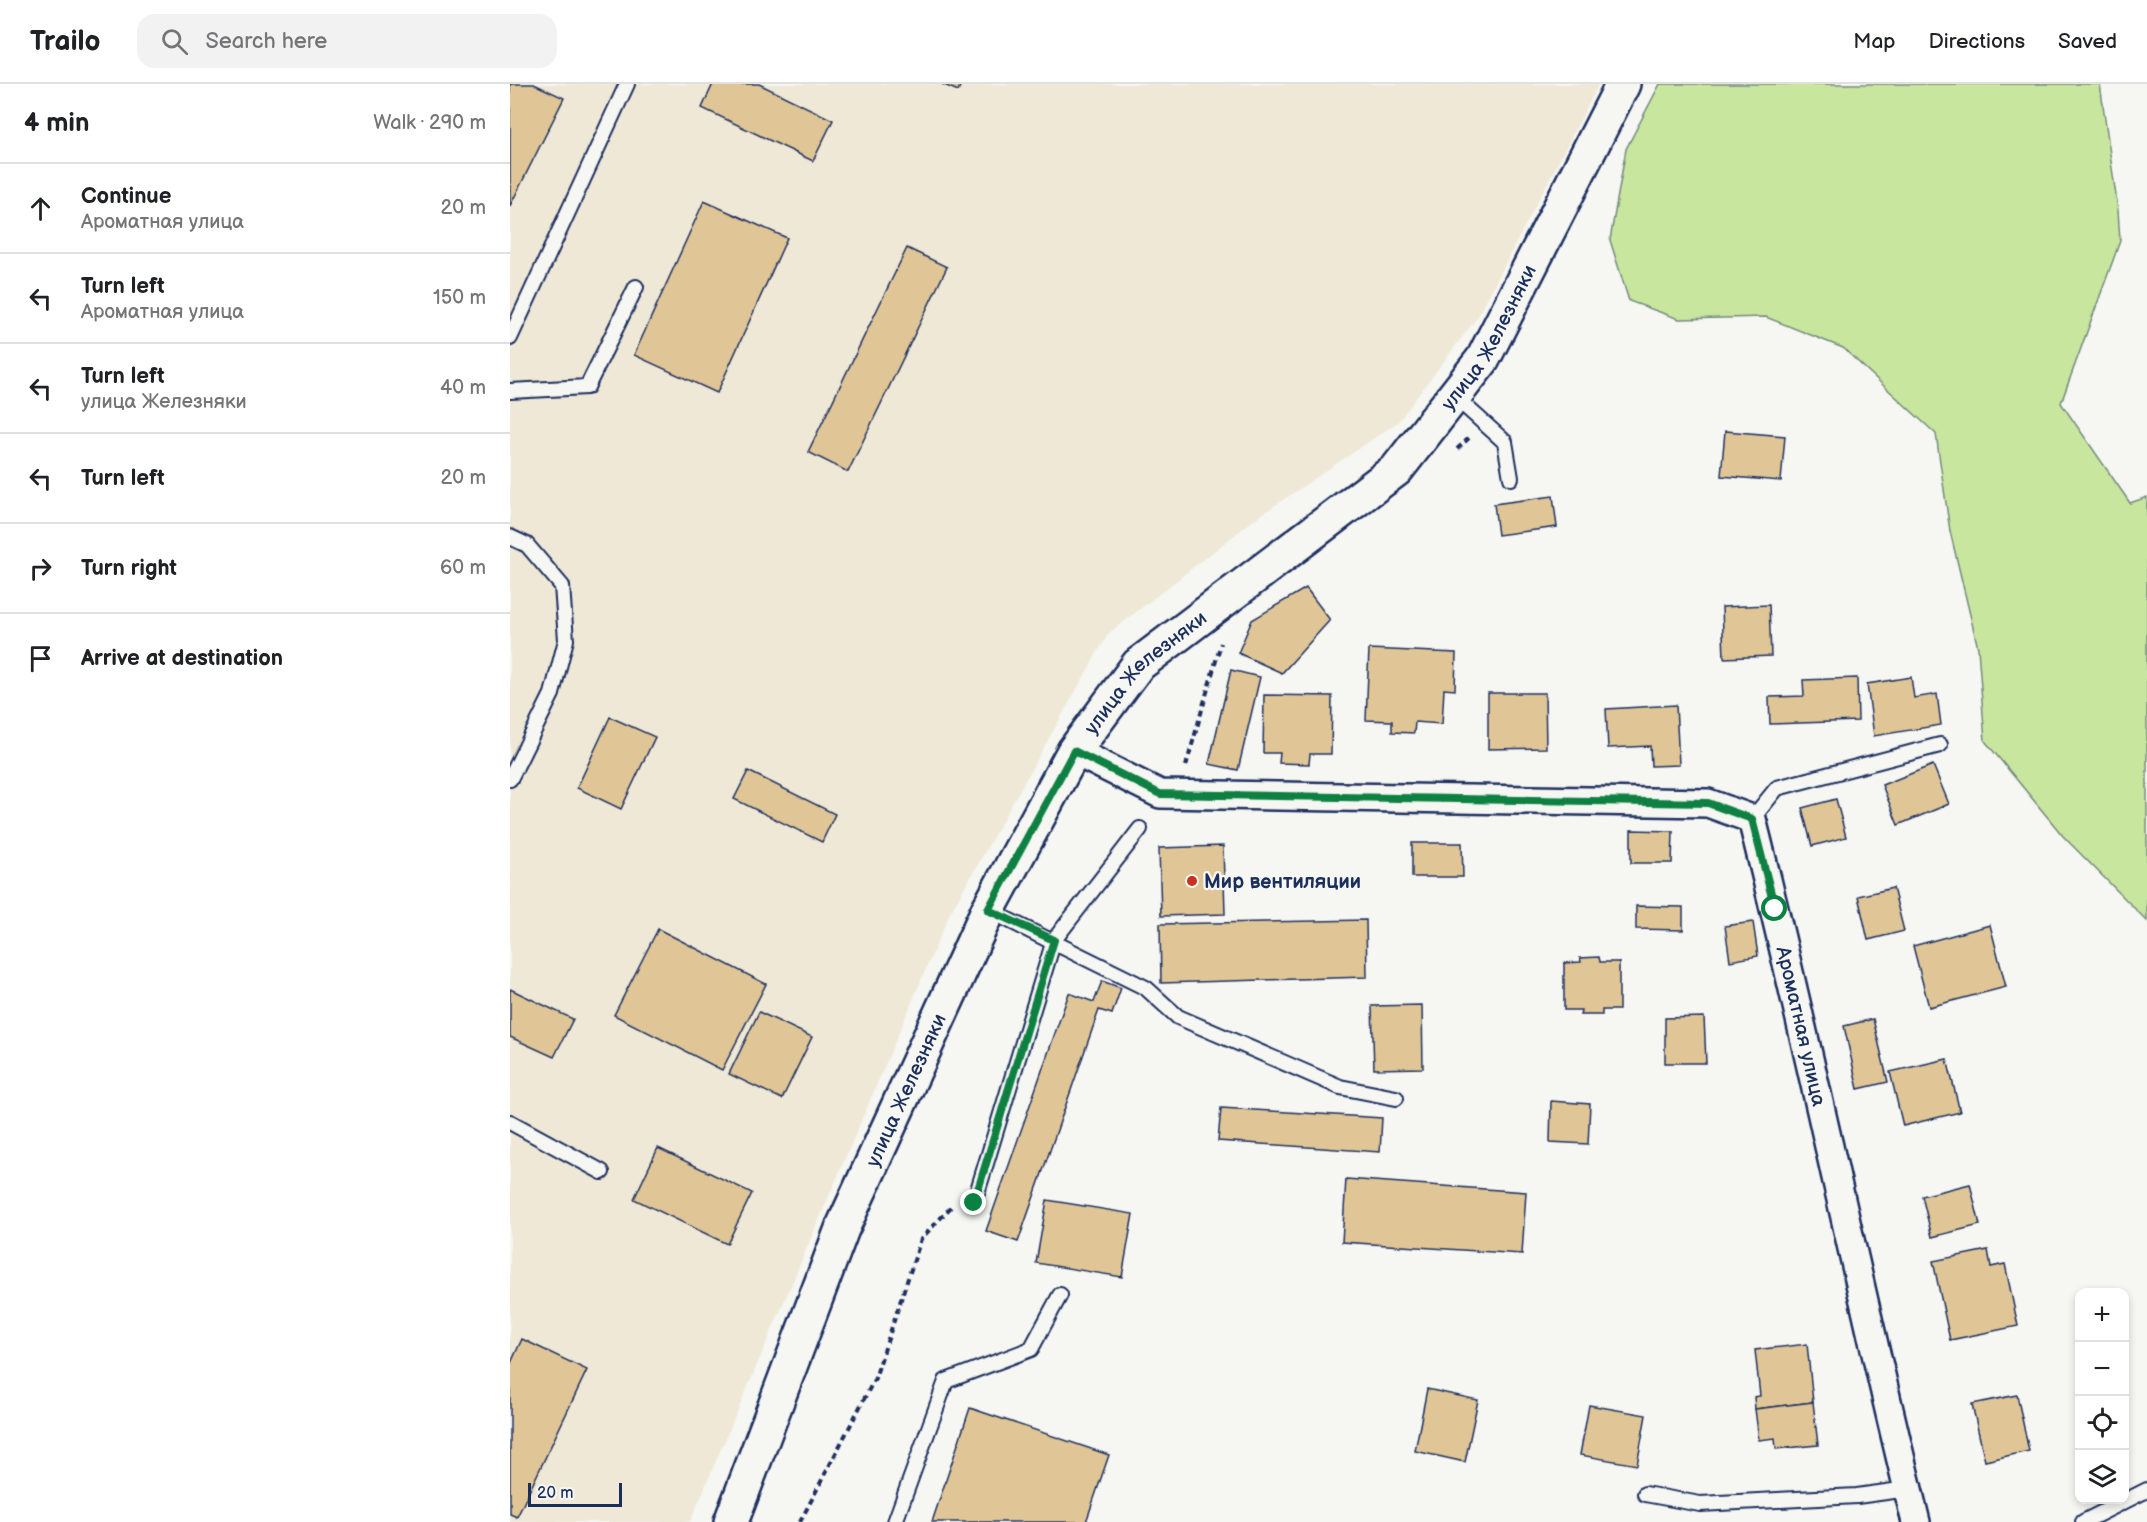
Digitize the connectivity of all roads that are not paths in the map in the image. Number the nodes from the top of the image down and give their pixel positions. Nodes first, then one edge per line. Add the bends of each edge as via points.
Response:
1 (627, 84) edge
2 (1623, 84) edge
3 (636, 286) dead end
4 (510, 338) edge
5 (510, 391) edge
6 (1454, 396) junction
7 (1511, 478) dead end
8 (510, 537) edge
9 (1940, 745) dead end
10 (1074, 751) junction
11 (510, 779) edge
12 (1752, 819) junction
13 (1140, 829) dead end
14 (988, 910) junction
15 (1054, 940) junction
16 (1396, 1098) dead end
17 (510, 1122) edge
18 (602, 1172) dead end
19 (974, 1203) road end
20 (1060, 1294) dead end
21 (1908, 1489) junction
22 (2147, 1490) edge
23 (1645, 1494) dead end
24 (731, 1522) edge
25 (895, 1522) edge
26 (1916, 1522) edge
27 (2083, 1522) edge

1 - 4 lane
2 - 6 street, улица Железняки via 1483,359
3 - 5 lane via 587,387
6 - 7 lane via 1504,442
6 - 10 street, улица Железняки via 1397,469 1138,665
8 - 11 lane via 527,545 562,586 566,640 552,694
9 - 12 lane via 1777,788
10 - 12 street via 1160,794 1708,803
10 - 14 street, улица Железняки
12 - 21 street, Ароматная улица
13 - 15 lane
14 - 15 lane
14 - 24 street, улица Железняки via 842,1229
15 - 16 lane via 1146,988 1178,1017 1340,1087
15 - 19 lane
17 - 18 lane
20 - 25 lane via 1031,1349 946,1381
21 - 23 lane via 1857,1496 1700,1504
21 - 26 street, Ароматная улица
22 - 27 lane

